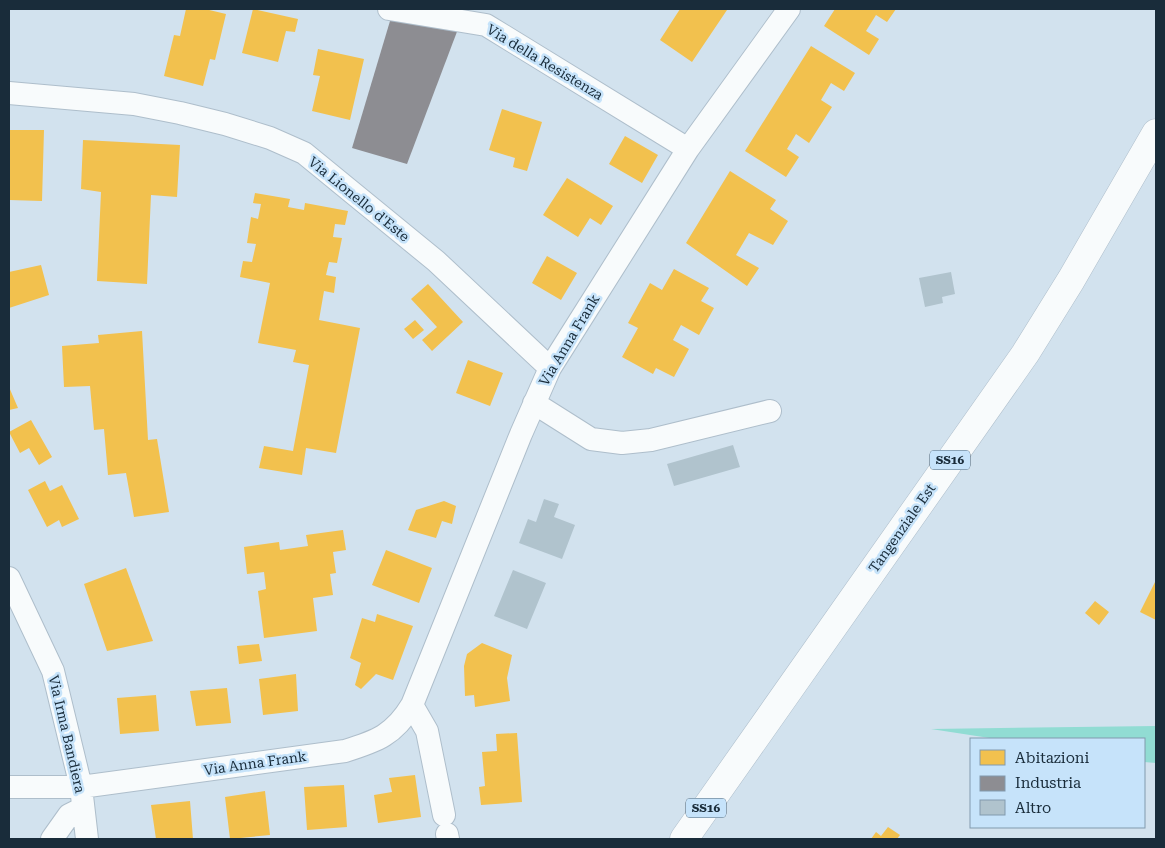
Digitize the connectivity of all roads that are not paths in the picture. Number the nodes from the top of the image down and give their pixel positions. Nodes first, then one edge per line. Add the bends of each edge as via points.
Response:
1 (389, 9) edge
2 (789, 9) edge
3 (489, 17) edge
4 (9, 93) edge
5 (1156, 133) edge
6 (688, 149) junction
7 (550, 368) junction
8 (534, 402) junction
9 (770, 411) dead end
10 (9, 578) edge
11 (412, 705) junction
12 (9, 788) edge
13 (82, 797) junction
14 (447, 830) edge
15 (52, 839) edge
16 (87, 839) edge
17 (684, 839) edge

1 - 3 street, Via della Resistenza
2 - 6 street, Via Anna Frank
3 - 6 street, Via della Resistenza
4 - 7 street, Via Lionello d'Este via 134,104 171,111 270,138 304,153 436,261
5 - 17 main road, Tangenziale Est / SS16 via 1025,354
6 - 7 street, Via Anna Frank
7 - 8 street, Via Anna Frank
8 - 9 street via 591,438 622,443 651,440
8 - 11 street, Via Anna Frank
10 - 13 street, Via Irma Bandiera via 53,671
11 - 13 street, Via Anna Frank via 403,721 389,733 345,751
11 - 14 street via 427,731
12 - 13 street, Via Anna Frank
13 - 15 street
13 - 16 street, Via Irma Bandiera

